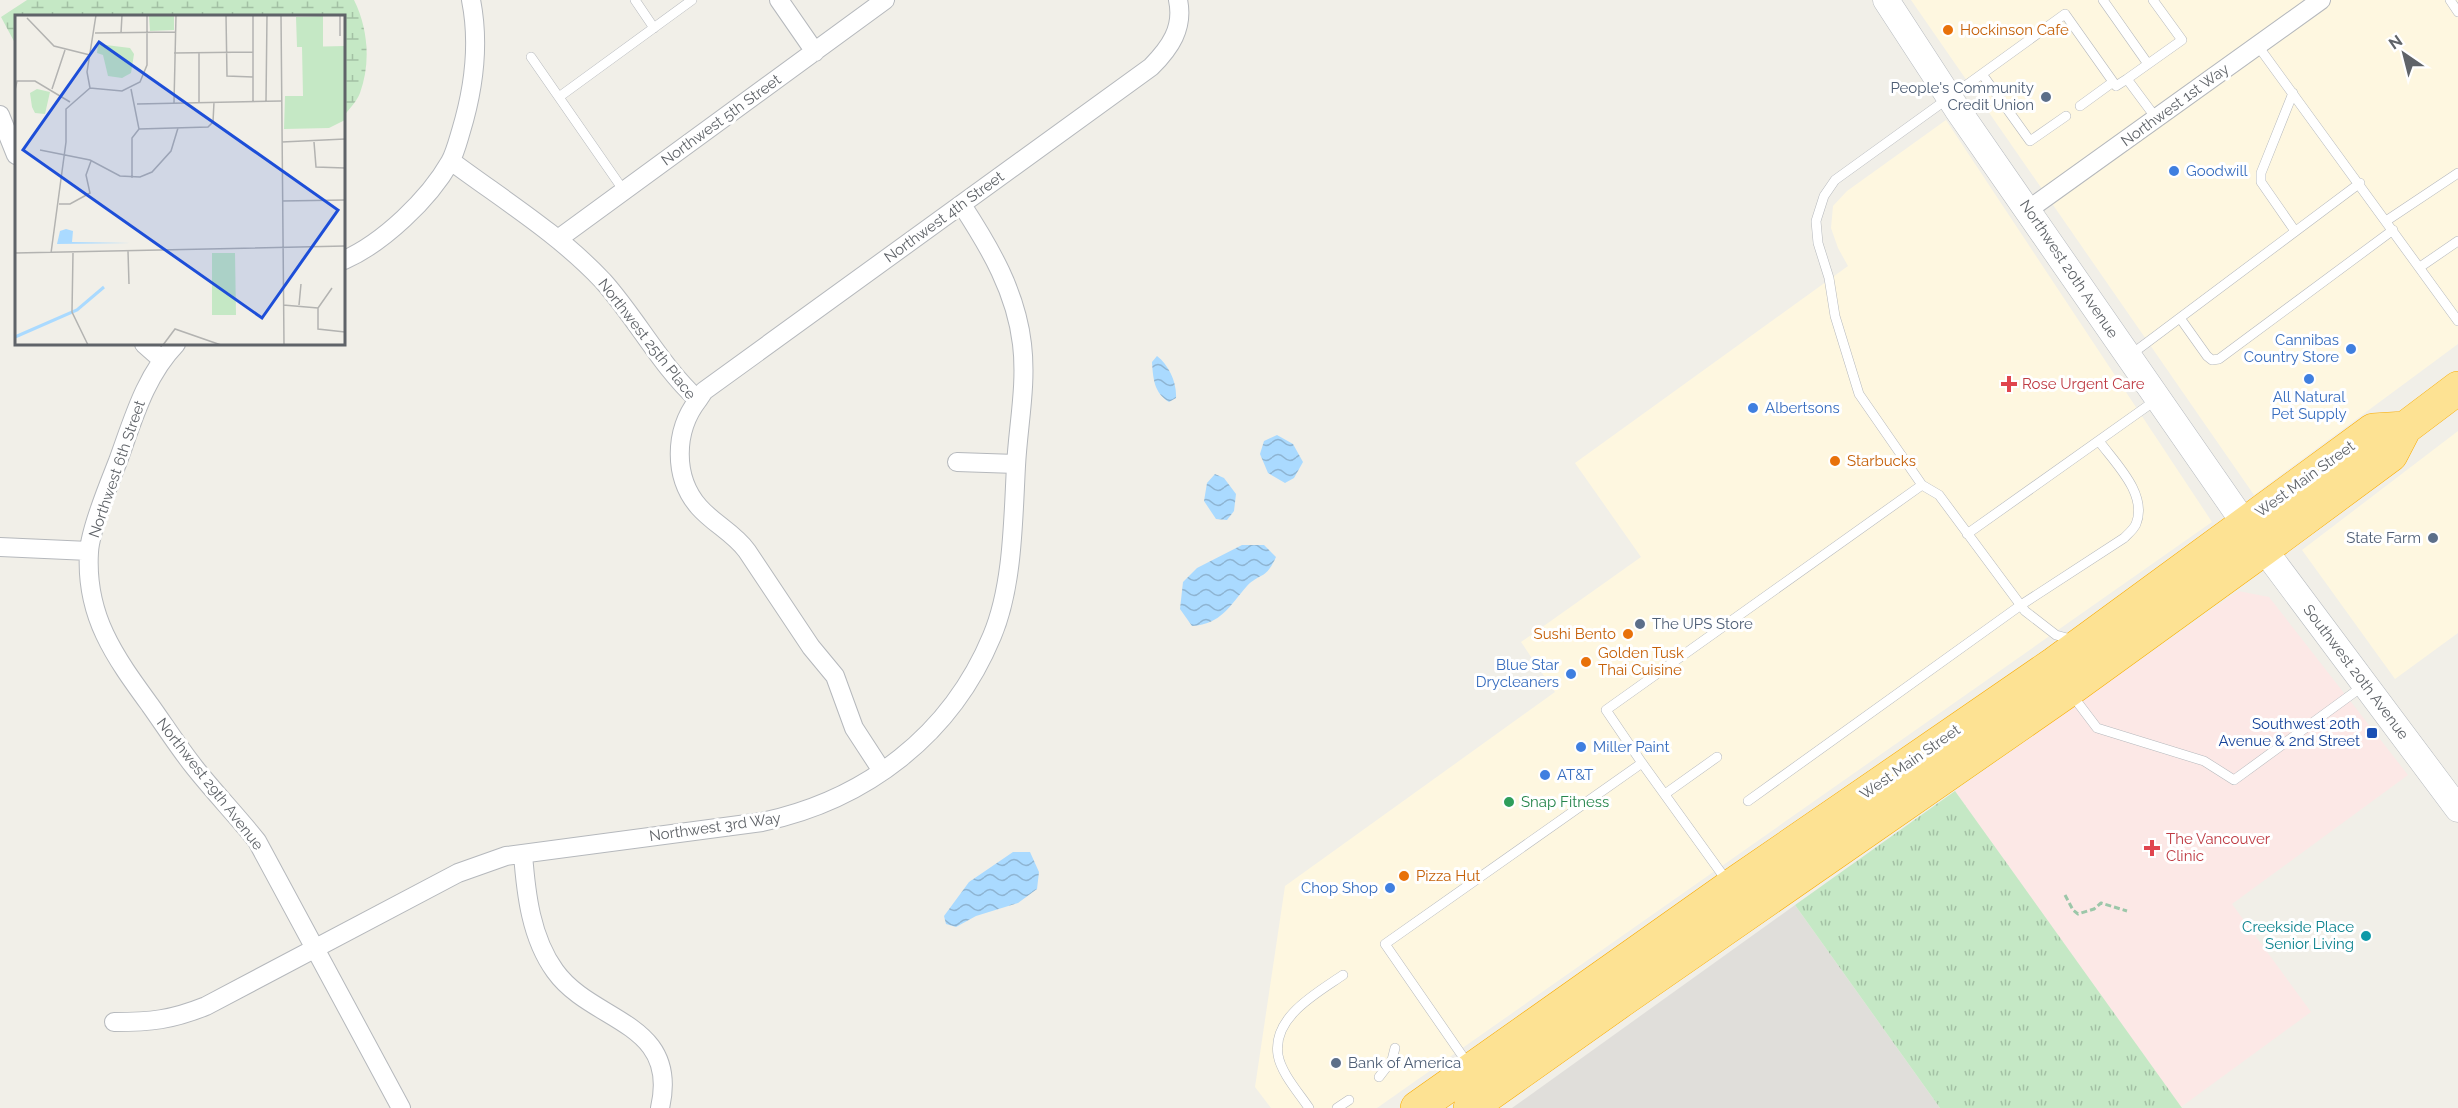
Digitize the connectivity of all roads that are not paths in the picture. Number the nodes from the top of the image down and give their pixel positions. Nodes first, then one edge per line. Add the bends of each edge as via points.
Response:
1 (471, 0) edge
2 (635, 0) edge
3 (692, 0) edge
4 (779, 0) edge
5 (885, 0) edge
6 (1178, 0) edge
7 (1886, 0) edge
8 (2103, 0) edge
9 (2153, 0) edge
10 (2321, 0) edge
11 (2450, 0) edge
12 (2458, 12) edge
13 (654, 28) junction
14 (2258, 46) junction
15 (815, 51) junction
16 (531, 57) dead end
17 (2148, 64) junction
18 (1982, 74) junction
19 (2127, 79) junction
20 (2113, 82) junction
21 (2293, 93) junction
22 (558, 97) junction
23 (1950, 97) junction
24 (2080, 106) dead end
25 (2066, 116) dead end
26 (2156, 118) junction
27 (2, 125) edge
28 (15, 153) edge
29 (451, 161) junction
30 (2458, 173) edge
31 (2360, 183) junction
32 (624, 191) junction
33 (962, 205) junction
34 (2028, 210) junction
35 (2386, 221) junction
36 (2393, 230) junction
37 (2295, 231) junction
38 (558, 239) junction
39 (2458, 241) edge
40 (345, 259) edge
41 (2420, 267) junction
42 (2180, 318) junction
43 (2458, 321) edge
44 (145, 345) edge
45 (175, 345) edge
46 (2128, 357) junction
47 (161, 359) junction
48 (2458, 388) edge
49 (2157, 399) junction
50 (698, 400) junction
51 (2099, 441) junction
52 (957, 462) dead end
53 (1016, 464) junction
54 (1922, 485) junction
55 (1967, 534) junction
56 (2255, 536) junction
57 (0, 547) edge
58 (89, 551) junction
59 (2021, 605) junction
60 (2082, 643) junction
61 (2365, 685) junction
62 (2068, 690) junction
63 (1717, 757) dead end
64 (1642, 763) junction
65 (882, 771) junction
66 (1665, 794) junction
67 (1748, 801) dead end
68 (2458, 808) edge
69 (523, 854) junction
70 (1740, 898) junction
71 (316, 947) junction
72 (1343, 975) dead end
73 (114, 1022) dead end
74 (1395, 1048) dead end
75 (1471, 1068) junction
76 (1379, 1077) dead end
77 (1349, 1100) dead end
78 (1477, 1106) edge
79 (401, 1108) edge
80 (660, 1108) edge
81 (1309, 1108) edge
82 (1337, 1108) edge
83 (1417, 1108) edge

1 - 29 street via 476,23 475,75
2 - 13 lane
3 - 13 lane
4 - 15 street
5 - 15 street, Northwest 5th Street
6 - 33 street, Northwest 4th Street via 1179,24 1173,40 1151,67
7 - 23 street, Northwest 20th Avenue
8 - 17 lane
9 - 17 lane via 2182,40
10 - 14 street, Northwest 1st Way
11 - 12 lane
13 - 22 lane
14 - 21 lane
14 - 26 street, Northwest 1st Way
15 - 32 street, Northwest 5th Street
16 - 22 lane
17 - 19 lane
18 - 20 lane via 2065,14
18 - 23 lane
18 - 25 lane via 2030,141
19 - 20 lane via 2116,87
19 - 26 lane
20 - 24 lane
21 - 31 lane
21 - 37 lane via 2261,173 2261,182
22 - 32 lane
23 - 34 street, Northwest 20th Avenue
23 - 54 lane via 1835,180 1824,196 1816,221 1835,316 1859,394
26 - 34 street, Northwest 1st Way
27 - 28 street
29 - 38 street, Northwest 25th Place
29 - 40 street via 395,227
30 - 35 lane
31 - 35 lane
31 - 37 lane
32 - 38 street, Northwest 5th Street
33 - 50 street, Northwest 4th Street via 704,391
33 - 53 street, Northwest 3rd Way via 997,260 1017,312 1023,346 1023,397
34 - 46 street, Northwest 20th Avenue
35 - 36 lane
36 - 41 lane
36 - 42 lane via 2218,359 2207,356
37 - 42 lane
38 - 50 street, Northwest 25th Place via 605,284 670,371
39 - 41 lane
41 - 43 lane
42 - 46 lane
44 - 47 street
45 - 47 street, Northwest 6th Street
46 - 49 street, Northwest 20th Avenue
47 - 58 street, Northwest 6th Street via 137,407
48 - 56 highway, West Main Street via 2405,428 2391,455
49 - 51 lane
49 - 56 street, Northwest 20th Avenue
50 - 65 street, Northwest 25th Place via 689,411 680,441 681,470 690,495 714,521 740,540 835,676 854,728
51 - 55 lane
51 - 59 lane via 2131,485 2139,511 2136,526 2124,538
52 - 53 street
53 - 65 street, Northwest 3rd Way via 1014,528 993,635 965,689 936,727
54 - 55 lane via 1939,495
54 - 64 lane via 1606,710
55 - 59 lane
56 - 60 highway, West Main Street
56 - 61 street, Southwest 20th Avenue
56 - 62 highway, West Main Street
57 - 58 street, Northwest 6th Street
58 - 71 street, Northwest 29th Avenue via 96,616 116,659 192,765 257,841
59 - 60 lane via 2056,635
59 - 67 lane
60 - 70 highway, West Main Street
61 - 62 lane via 2234,780 2204,761 2097,728
61 - 68 street, Southwest 20th Avenue
62 - 70 highway, West Main Street
63 - 66 lane
64 - 66 lane
64 - 75 lane via 1385,944
65 - 69 street, Northwest 3rd Way via 826,803 792,816
66 - 70 lane
69 - 71 street, Northwest 3rd Way via 458,873
69 - 80 street via 539,944 555,971 575,992 638,1032 653,1052 663,1079
70 - 75 highway, West Main Street
70 - 78 highway, West Main Street
71 - 73 street, Northwest 3rd Way via 189,1012 152,1022
71 - 79 street, Northwest 29th Avenue
72 - 81 lane via 1295,1011 1284,1023 1279,1038 1278,1055 1283,1068
74 - 76 lane via 1392,1060
75 - 83 highway, West Main Street
77 - 82 lane

